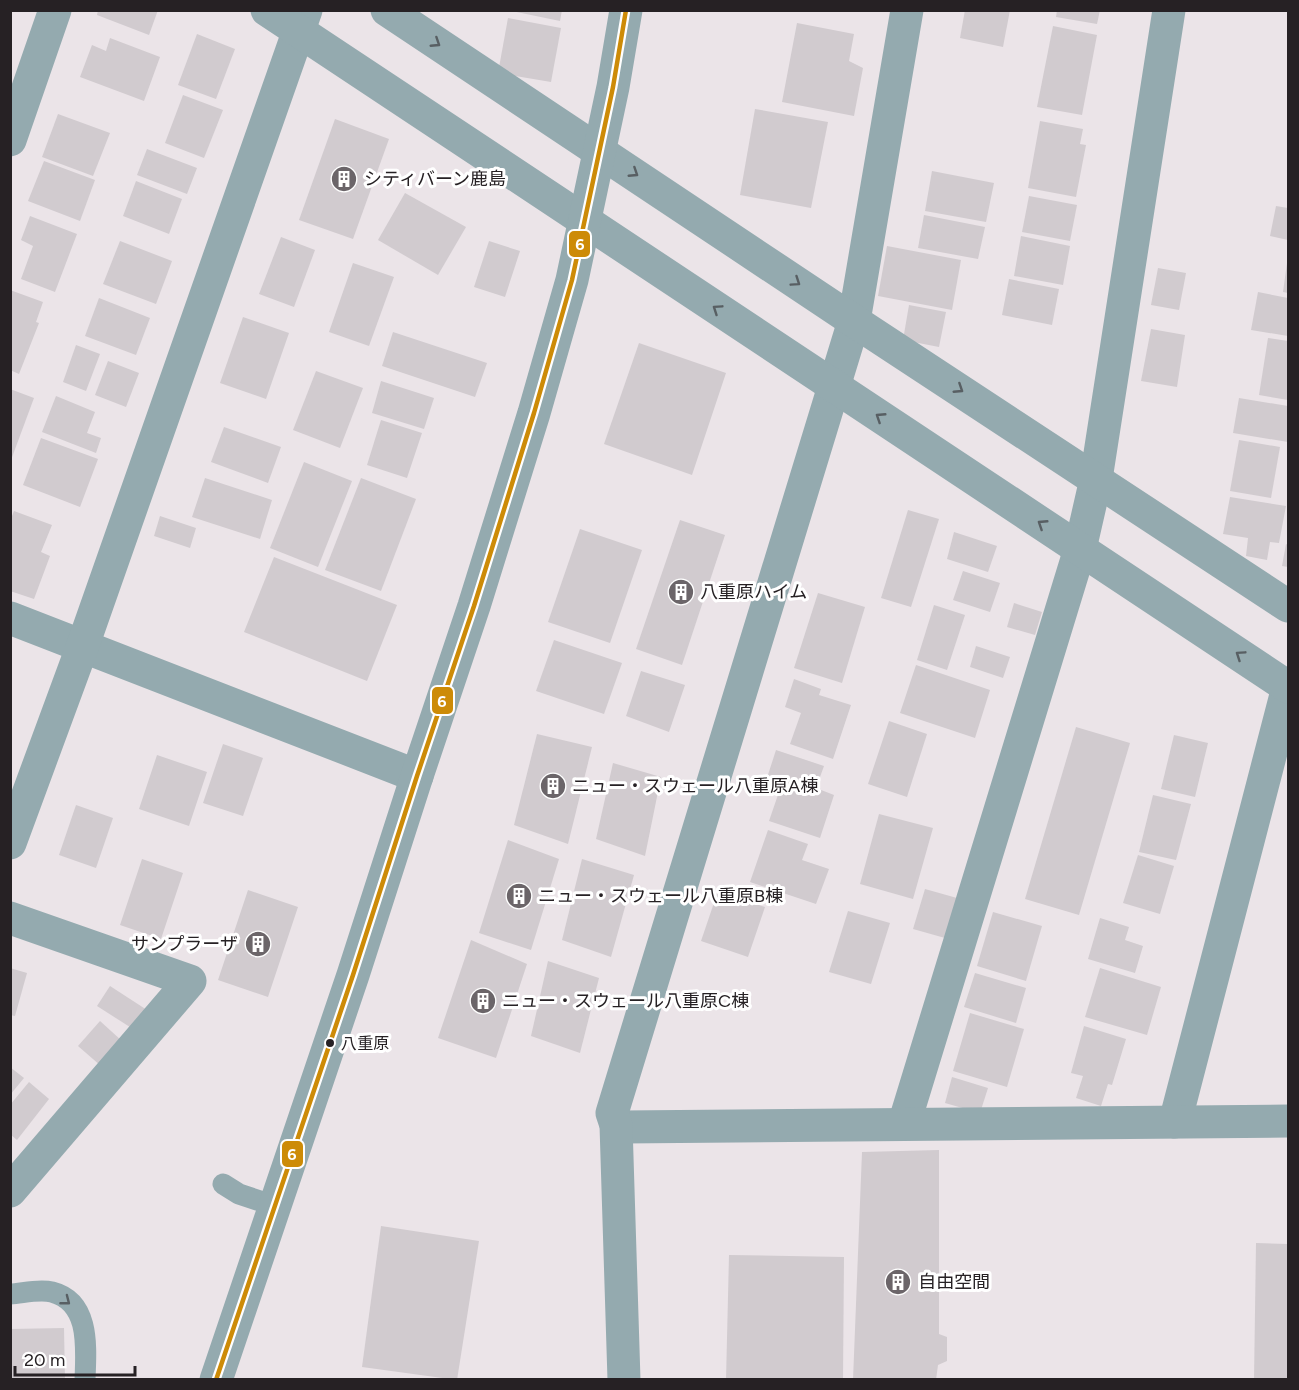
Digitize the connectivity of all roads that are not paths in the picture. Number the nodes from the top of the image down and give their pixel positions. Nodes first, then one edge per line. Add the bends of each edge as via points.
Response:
1 (55, 10) edge
2 (267, 10) edge
3 (387, 10) edge
4 (626, 10) edge
5 (907, 10) edge
6 (1169, 10) edge
7 (303, 21) edge
8 (10, 140) edge
9 (600, 151) junction
10 (584, 221) junction
11 (854, 321) junction
12 (834, 386) junction
13 (1096, 479) junction
14 (1080, 549) junction
15 (1288, 606) edge
16 (10, 618) edge
17 (83, 645) junction
18 (1288, 687) edge
19 (417, 776) junction
20 (10, 843) edge
21 (10, 918) edge
22 (1288, 1121) edge
23 (1175, 1122) junction
24 (904, 1124) junction
25 (616, 1125) junction
26 (223, 1184) dead end
27 (10, 1191) edge
28 (275, 1206) junction
29 (10, 1294) edge
30 (85, 1380) edge
31 (216, 1380) edge
32 (624, 1380) edge

1 - 8 street
2 - 7 street
3 -> 9 street
4 - 9 street
5 - 11 street
6 - 13 street
7 - 10 street
7 - 17 street
9 - 10 street
9 -> 11 street
12 -> 10 street
10 - 19 street via 572,280 534,413
11 - 12 street
11 -> 13 street
14 -> 12 street
12 - 25 street via 612,1113
13 - 14 street
13 - 15 street
18 -> 14 street
14 - 24 street
16 - 17 street
17 - 19 street
17 - 20 street
18 - 23 street
19 - 28 street
21 - 27 street via 190,981 107,1091
22 - 23 street
23 - 24 street
24 - 25 street
25 - 32 street
26 - 28 lane
28 - 31 street
29 -> 30 lane via 52,1292 66,1298 80,1314 85,1330

